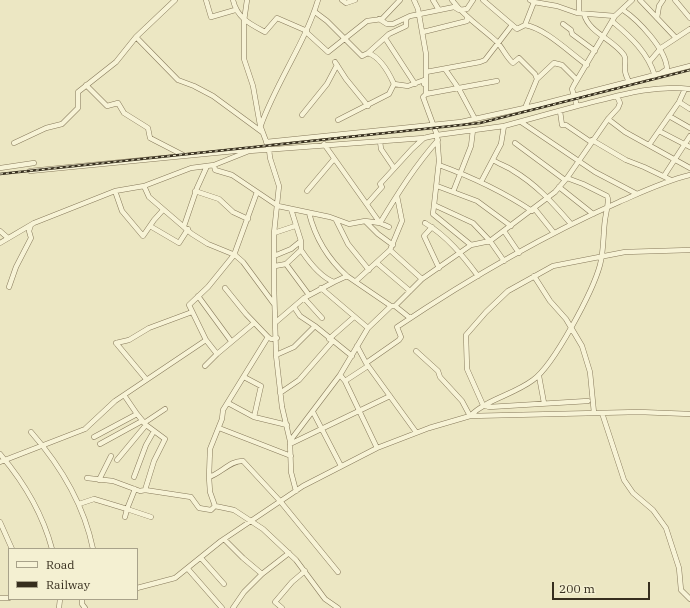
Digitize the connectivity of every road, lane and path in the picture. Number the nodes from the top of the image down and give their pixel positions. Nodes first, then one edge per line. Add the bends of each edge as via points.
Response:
1 (175, 0) edge
2 (206, 0) edge
3 (232, 0) edge
4 (247, 0) edge
5 (318, 0) edge
6 (342, 0) edge
7 (355, 0) edge
8 (400, 0) edge
9 (414, 0) edge
10 (433, 0) edge
11 (452, 0) edge
12 (473, 0) edge
13 (483, 0) edge
14 (579, 0) edge
15 (632, 0) edge
16 (640, 0) edge
17 (663, 0) edge
18 (675, 0) edge
19 (532, 1) edge
20 (235, 10) junction
21 (439, 10) junction
22 (459, 10) junction
23 (623, 10) junction
24 (315, 12) junction
25 (582, 14) junction
26 (419, 15) junction
27 (410, 16) junction
28 (467, 16) junction
29 (615, 16) junction
30 (657, 18) junction
31 (690, 18) edge
32 (379, 20) junction
33 (244, 21) junction
34 (613, 22) junction
35 (563, 24) dead end
36 (512, 25) junction
37 (525, 25) junction
38 (690, 29) edge
39 (306, 31) junction
40 (423, 32) junction
41 (136, 37) junction
42 (604, 37) junction
43 (385, 38) junction
44 (676, 38) junction
45 (344, 39) junction
46 (497, 42) junction
47 (660, 50) junction
48 (595, 51) junction
49 (368, 53) junction
50 (650, 61) junction
51 (587, 65) junction
52 (690, 66) edge
53 (445, 69) junction
54 (426, 72) junction
55 (658, 75) junction
56 (536, 79) junction
57 (577, 80) junction
58 (497, 81) dead end
59 (629, 82) junction
60 (394, 84) junction
61 (415, 84) junction
62 (86, 85) junction
63 (458, 89) junction
64 (688, 89) edge
65 (425, 96) junction
66 (575, 96) junction
67 (617, 96) junction
68 (679, 102) junction
69 (368, 106) junction
70 (578, 106) junction
71 (525, 108) junction
72 (690, 109) edge
73 (560, 112) junction
74 (302, 114) dead end
75 (669, 116) junction
76 (475, 119) junction
77 (338, 120) dead end
78 (608, 120) junction
79 (521, 122) junction
80 (434, 124) junction
81 (260, 125) junction
82 (504, 126) junction
83 (690, 128) edge
84 (473, 130) junction
85 (659, 130) junction
86 (262, 132) junction
87 (437, 135) junction
88 (690, 136) edge
89 (424, 138) junction
90 (438, 140) junction
91 (380, 141) junction
92 (592, 141) junction
93 (266, 142) junction
94 (14, 143) dead end
95 (514, 143) dead end
96 (684, 143) junction
97 (324, 144) junction
98 (649, 145) junction
99 (690, 147) edge
100 (269, 148) junction
101 (253, 150) junction
102 (184, 155) junction
103 (674, 158) junction
104 (334, 159) junction
105 (493, 160) junction
106 (578, 161) junction
107 (34, 163) dead end
108 (214, 165) junction
109 (439, 165) junction
110 (207, 166) junction
111 (0, 168) edge
112 (394, 168) junction
113 (690, 168) edge
114 (30, 171) dead end
115 (462, 173) junction
116 (690, 175) edge
117 (664, 176) junction
118 (566, 179) junction
119 (671, 180) junction
120 (481, 182) junction
121 (144, 186) junction
122 (437, 186) junction
123 (559, 187) junction
124 (115, 191) junction
125 (196, 191) junction
126 (307, 191) dead end
127 (257, 192) junction
128 (453, 192) junction
129 (637, 194) junction
130 (397, 196) junction
131 (548, 197) junction
132 (367, 204) junction
133 (434, 205) junction
134 (278, 206) junction
135 (607, 207) junction
136 (291, 209) junction
137 (533, 209) junction
138 (163, 210) junction
139 (309, 213) junction
140 (593, 214) junction
141 (248, 219) junction
142 (336, 220) junction
143 (365, 221) junction
144 (380, 223) junction
145 (425, 223) dead end
146 (571, 224) junction
147 (31, 225) junction
148 (150, 226) junction
149 (295, 226) junction
150 (511, 226) junction
151 (186, 227) junction
152 (389, 227) dead end
153 (432, 227) junction
154 (0, 231) edge
155 (504, 231) junction
156 (274, 233) junction
157 (554, 233) junction
158 (8, 238) junction
159 (301, 241) junction
160 (490, 241) junction
161 (0, 243) edge
162 (471, 244) junction
163 (393, 245) junction
164 (301, 250) junction
165 (390, 250) junction
166 (690, 250) edge
167 (460, 252) junction
168 (519, 253) junction
169 (234, 255) junction
170 (274, 256) junction
171 (601, 256) junction
172 (504, 262) junction
173 (377, 263) junction
174 (286, 264) junction
175 (275, 266) junction
176 (439, 268) junction
177 (369, 270) junction
178 (347, 276) junction
179 (478, 276) junction
180 (534, 276) junction
181 (422, 279) junction
182 (356, 281) junction
183 (334, 282) junction
184 (10, 287) dead end
185 (225, 288) dead end
186 (321, 288) junction
187 (410, 291) junction
188 (198, 296) junction
189 (306, 297) junction
190 (274, 304) junction
191 (393, 306) junction
192 (294, 307) junction
193 (192, 312) junction
194 (354, 317) junction
195 (322, 318) dead end
196 (410, 318) junction
197 (276, 322) junction
198 (254, 323) junction
199 (315, 326) junction
200 (571, 327) junction
201 (368, 328) junction
202 (268, 337) junction
203 (277, 338) junction
204 (206, 340) junction
205 (331, 340) junction
206 (231, 341) junction
207 (357, 346) junction
208 (416, 351) dead end
209 (217, 354) junction
210 (276, 355) junction
211 (352, 356) junction
212 (367, 364) junction
213 (205, 366) dead end
214 (340, 374) junction
215 (539, 376) junction
216 (244, 377) junction
217 (146, 380) junction
218 (345, 381) junction
219 (280, 393) junction
220 (124, 395) junction
221 (390, 396) junction
222 (588, 401) dead end
223 (228, 403) junction
224 (544, 403) junction
225 (483, 405) junction
226 (166, 409) dead end
227 (360, 411) junction
228 (313, 412) junction
229 (594, 413) junction
230 (602, 413) junction
231 (137, 414) junction
232 (690, 414) edge
233 (470, 416) junction
234 (254, 417) junction
235 (144, 423) junction
236 (287, 424) junction
237 (219, 428) junction
238 (322, 430) junction
239 (154, 431) junction
240 (31, 432) dead end
241 (416, 432) junction
242 (94, 437) dead end
243 (290, 443) junction
244 (100, 444) dead end
245 (43, 446) junction
246 (377, 448) junction
247 (0, 454) edge
248 (111, 456) dead end
249 (291, 456) junction
250 (5, 460) junction
251 (117, 460) dead end
252 (0, 462) edge
253 (341, 466) junction
254 (134, 477) dead end
255 (209, 477) junction
256 (88, 478) dead end
257 (99, 480) junction
258 (135, 489) junction
259 (146, 490) junction
260 (296, 491) junction
261 (280, 501) junction
262 (79, 504) junction
263 (215, 506) junction
264 (127, 509) junction
265 (125, 517) dead end
266 (151, 517) dead end
267 (250, 521) junction
268 (0, 522) edge
269 (224, 539) junction
270 (12, 548) edge
271 (52, 548) edge
272 (93, 548) edge
273 (289, 553) junction
274 (201, 558) junction
275 (188, 569) junction
276 (305, 571) junction
277 (338, 572) dead end
278 (262, 574) junction
279 (224, 584) dead end
280 (138, 588) edge
281 (690, 599) edge
282 (335, 607) edge
283 (222, 608) edge
284 (233, 608) edge
285 (282, 608) edge

1 - 41 street
2 - 20 street via 211,17
3 - 20 street
4 - 33 street
5 - 24 street
6 - 7 street via 346,3
8 - 32 street
9 - 26 street
10 - 21 street
11 - 22 street
12 - 22 street via 468,9
13 - 36 street
14 - 25 street
15 - 23 street
16 - 30 street
17 - 30 street via 658,6
18 - 31 street
19 - 25 street
19 - 37 street
20 - 33 street
21 - 22 street via 454,7
21 - 26 street
22 - 28 street
23 - 29 street
23 - 47 street via 635,18
24 - 39 street
24 - 45 street
25 - 29 street
25 - 42 street
26 - 27 street
26 - 40 street
27 - 32 street via 393,24
27 - 43 street via 406,19 406,26
28 - 40 street via 467,20
28 - 46 street
29 - 34 street
30 - 44 street
32 - 45 street via 367,21
33 - 39 street via 265,32 277,18
33 - 81 street via 244,59 253,86
34 - 42 street
34 - 50 street via 628,34
35 - 48 street
36 - 37 street via 517,29
36 - 46 street
37 - 51 street via 549,36
38 - 44 street
39 - 45 street via 328,52
39 - 81 street
40 - 54 street
41 - 62 street via 116,62
41 - 86 street via 178,80 213,96
42 - 48 street
42 - 59 street via 624,55 625,72
43 - 49 street
43 - 61 street
44 - 47 street
45 - 49 street via 362,56
46 - 53 street via 486,59
46 - 56 street via 513,64 519,58 535,74
47 - 50 street
47 - 55 street via 668,69
48 - 51 street
49 - 60 street via 381,63
50 - 55 street
51 - 57 street
52 - 55 street
53 - 54 street
53 - 63 street
54 - 65 street
55 - 59 street
56 - 57 street via 556,63 562,65
56 - 71 street
57 - 66 street via 572,89
58 - 63 street
59 - 66 street
60 - 61 street
60 - 69 street via 389,94
61 - 65 street via 424,80
62 - 94 street via 78,92 78,108 62,124 46,128
62 - 102 street via 107,106 118,103 124,113 148,128 150,138
63 - 65 street via 434,91
63 - 76 street
64 - 67 street via 646,89
64 - 68 street
65 - 80 street
66 - 70 street
66 - 71 street
67 - 70 street
67 - 78 street via 620,106
68 - 72 street
68 - 75 street
69 - 74 street via 346,80 336,63 327,84
69 - 77 street
70 - 73 street
71 - 76 street
73 - 79 street
73 - 92 street via 562,125 566,124
75 - 83 street
75 - 85 street
76 - 80 street
78 - 92 street
78 - 98 street
79 - 82 street
79 - 106 street
80 - 87 street
80 - 93 street
81 - 86 street
82 - 84 street
82 - 105 street via 501,144
84 - 87 street
84 - 115 street via 471,146
85 - 96 street
85 - 98 street
86 - 93 street
87 - 89 street
87 - 90 street
88 - 96 street
89 - 91 street
89 - 112 street
90 - 109 street
90 - 130 street via 418,162
91 - 97 street
91 - 112 street via 381,149
92 - 106 street
92 - 117 street via 626,160
93 - 100 street
95 - 118 street
96 - 99 street
96 - 103 street
97 - 100 street
97 - 104 street
98 - 103 street
100 - 101 street
100 - 134 street via 272,168 279,186
101 - 102 street
101 - 108 street
102 - 114 street
103 - 113 street
103 - 117 street
104 - 126 street
104 - 132 street
105 - 120 street
105 - 131 street via 521,175
106 - 118 street
106 - 129 street
107 - 111 street
108 - 110 street
108 - 127 street via 215,170 232,175
109 - 115 street
109 - 122 street
110 - 121 street via 191,168
110 - 125 street
112 - 132 street
115 - 120 street
115 - 128 street
116 - 119 street
117 - 119 street
118 - 123 street
118 - 135 street via 607,196
119 - 129 street
120 - 137 street
121 - 124 street
121 - 138 street via 149,197
122 - 128 street
122 - 133 street
123 - 131 street
123 - 140 street
124 - 147 street
124 - 148 street via 122,211 143,236
125 - 141 street via 219,199 233,212
125 - 151 street
127 - 134 street
127 - 141 street
128 - 150 street via 476,201
129 - 135 street
130 - 144 street
130 - 163 street via 402,221
131 - 137 street
131 - 146 street
132 - 144 street
133 - 160 street via 473,223
133 - 162 street via 433,214
134 - 136 street
134 - 156 street
135 - 140 street
135 - 171 street
136 - 139 street
136 - 149 street
137 - 150 street
137 - 157 street
138 - 148 street
138 - 151 street
139 - 142 street
139 - 178 street via 318,240
140 - 146 street
141 - 169 street
142 - 143 street via 349,224
142 - 177 street via 348,244
143 - 144 street
143 - 163 street
144 - 152 street
145 - 153 street
146 - 157 street
147 - 158 street
147 - 184 street via 31,238 16,267
148 - 151 street via 179,243
149 - 156 street
149 - 159 street
150 - 155 street
151 - 169 street via 208,244
153 - 167 street
153 - 176 street via 424,236
154 - 158 street
155 - 160 street
155 - 168 street
156 - 170 street
157 - 168 street
158 - 161 street
159 - 164 street
159 - 170 street via 291,249
160 - 162 street
160 - 172 street
162 - 167 street
163 - 165 street
164 - 174 street
164 - 183 street via 327,279
165 - 173 street
165 - 181 street
166 - 171 street via 625,252
167 - 176 street
167 - 179 street
168 - 172 street
169 - 188 street
169 - 190 street via 243,262
170 - 175 street
171 - 180 street via 573,264 553,266
171 - 200 street via 600,267 592,288
172 - 179 street
173 - 177 street
173 - 187 street
174 - 175 street
174 - 189 street
175 - 190 street
176 - 181 street
177 - 182 street
178 - 182 street
178 - 183 street
179 - 196 street
180 - 200 street
180 - 225 street via 508,291 466,335 467,369
181 - 187 street
182 - 191 street
183 - 186 street
185 - 198 street
186 - 189 street
186 - 194 street
187 - 191 street
188 - 193 street via 189,305
188 - 206 street
189 - 192 street
189 - 195 street
190 - 197 street
191 - 196 street
191 - 201 street
192 - 197 street
192 - 199 street via 300,316
193 - 204 street
193 - 217 street via 149,328 129,340 116,343
194 - 201 street
194 - 205 street
196 - 212 street via 397,327 401,337 399,340
197 - 203 street
198 - 202 street
198 - 206 street
199 - 205 street
199 - 210 street via 294,347
200 - 215 street
200 - 229 street via 587,359
201 - 207 street
202 - 203 street
202 - 216 street
203 - 210 street
204 - 209 street
204 - 217 street
205 - 211 street
205 - 219 street via 299,380
206 - 209 street
207 - 211 street
207 - 212 street
208 - 233 street via 438,371 440,377 462,401
209 - 213 street
210 - 219 street
211 - 214 street
212 - 218 street
212 - 221 street
214 - 218 street
214 - 228 street
215 - 224 street
215 - 225 street
216 - 223 street
216 - 234 street via 261,386
217 - 220 street
218 - 227 street
219 - 236 street
220 - 231 street
220 - 245 street via 85,429
221 - 227 street
221 - 241 street
222 - 224 street
223 - 234 street
223 - 237 street via 223,410
224 - 225 street via 489,407
225 - 233 street
226 - 235 street
227 - 238 street
227 - 246 street
228 - 238 street
228 - 243 street
229 - 230 street
229 - 233 street
230 - 232 street
230 - 281 street via 624,480 633,493 653,510 666,528 678,568 681,590
231 - 235 street
231 - 242 street
233 - 241 street
234 - 236 street
235 - 239 street
235 - 244 street
235 - 251 street
236 - 243 street
237 - 249 street
237 - 255 street via 210,449
238 - 243 street
238 - 253 street
239 - 254 street via 146,444
239 - 259 street via 165,438 154,461
240 - 245 street
241 - 246 street
243 - 249 street
245 - 250 street
245 - 262 street
246 - 253 street
247 - 250 street
248 - 257 street
249 - 260 street
250 - 252 street
250 - 271 street via 38,512
253 - 260 street
255 - 261 street via 241,460
255 - 263 street via 210,492
256 - 257 street
257 - 258 street via 113,481
258 - 259 street
258 - 264 street
259 - 263 street via 191,497 199,508 211,510
260 - 261 street
261 - 267 street
261 - 277 street
262 - 264 street via 94,499
262 - 272 street
263 - 267 street via 234,510
264 - 265 street
264 - 266 street
267 - 269 street
267 - 273 street via 263,529
268 - 270 street
269 - 274 street
269 - 278 street
273 - 276 street
273 - 278 street
274 - 275 street
274 - 279 street
275 - 280 street via 170,580
275 - 283 street
276 - 282 street via 325,599
276 - 285 street via 275,602
278 - 284 street via 244,592

